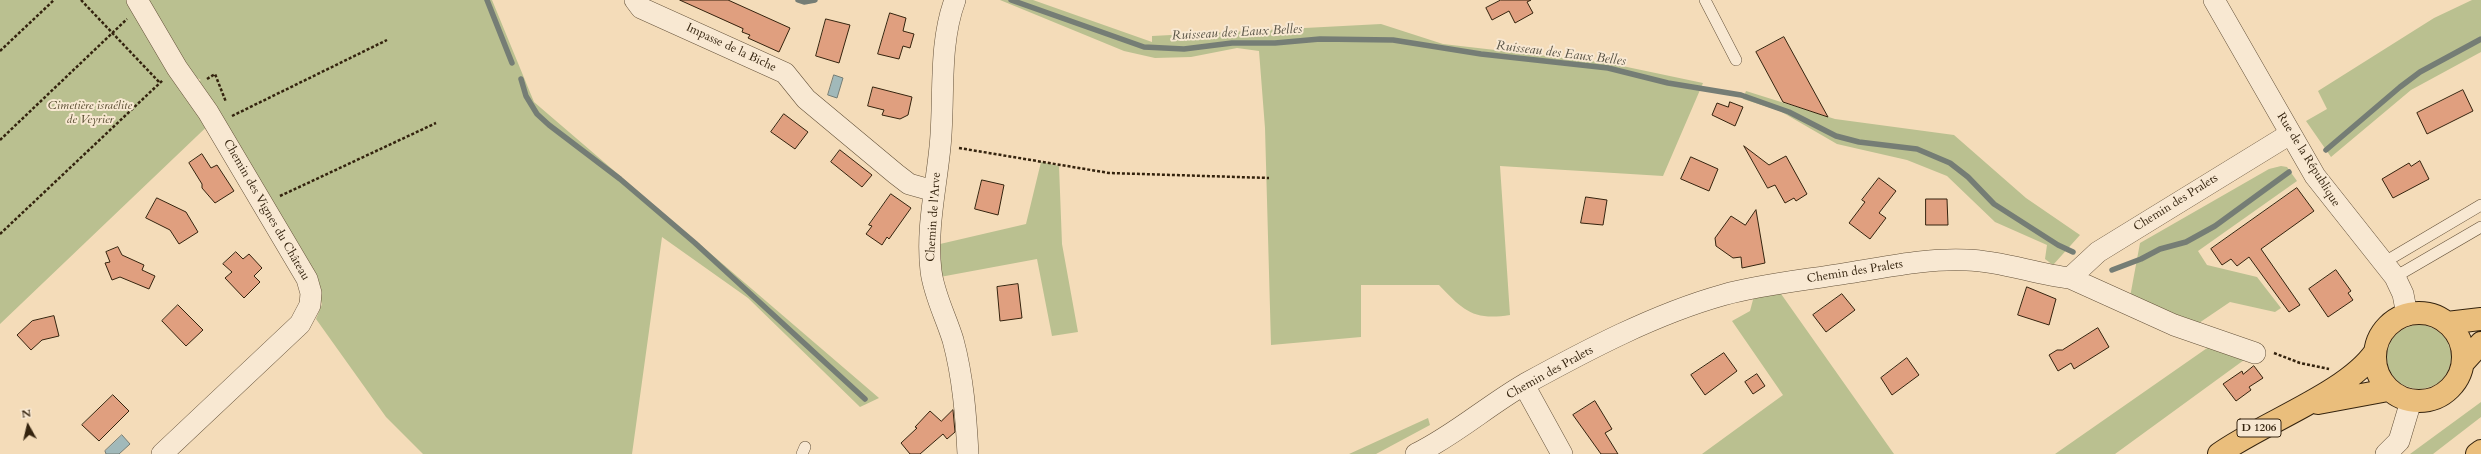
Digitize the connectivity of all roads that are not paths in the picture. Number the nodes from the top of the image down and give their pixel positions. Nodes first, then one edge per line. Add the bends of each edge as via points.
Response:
1 (634, 0) edge
2 (955, 0) edge
3 (1705, 0) edge
4 (2214, 0) edge
5 (134, 8) edge
6 (1736, 60) dead end
7 (2290, 134) junction
8 (934, 191) junction
9 (2481, 205) edge
10 (2481, 227) edge
11 (2389, 270) junction
12 (2070, 278) junction
13 (2407, 314) junction
14 (2481, 318) edge
15 (2447, 323) junction
16 (2481, 343) edge
17 (2375, 352) junction
18 (2255, 353) road end
19 (2463, 363) junction
20 (1524, 385) junction
21 (2388, 390) junction
22 (2411, 401) junction
23 (2302, 407) junction
24 (2481, 451) edge
25 (162, 454) edge
26 (968, 454) edge
27 (1416, 454) edge
28 (1562, 454) edge
29 (2219, 454) edge
30 (2386, 454) edge
31 (2477, 454) edge

1 - 8 street, Impasse de la Biche via 641,8 785,73 806,99 896,174 909,184
2 - 8 street, Chemin de l'Arve via 945,48 940,147
3 - 6 lane
4 - 7 street, Rue de la République
5 - 25 street, Chemin des Vignes du Château via 270,216 307,279 311,293 309,310 300,324
7 - 11 street, Rue de la République via 2333,201
7 - 12 street, Chemin des Pralets via 2098,252
8 - 26 street, Chemin de l'Arve via 931,270 957,360
9 - 11 lane
10 - 11 lane
11 - 13 street, Rue de la République via 2403,294
12 - 18 street via 2174,325
12 - 20 street, Chemin des Pralets via 2045,275 1995,262 1937,261 1896,265 1726,294 1651,322
13 - 15 main road via 2428,314
13 - 17 main road via 2385,328
14 - 15 main road
15 - 19 main road via 2460,340
16 - 19 main road
17 - 21 main road via 2377,373
17 - 23 main road, D 1206 via 2366,364 2352,375
19 - 22 main road via 2457,380 2445,393 2429,401
20 - 27 street, Chemin des Pralets via 1459,430
20 - 28 street
21 - 22 main road
21 - 23 main road, D 1206
22 - 30 street via 2399,441
23 - 29 main road, D 1206 via 2255,431
24 - 31 main road

